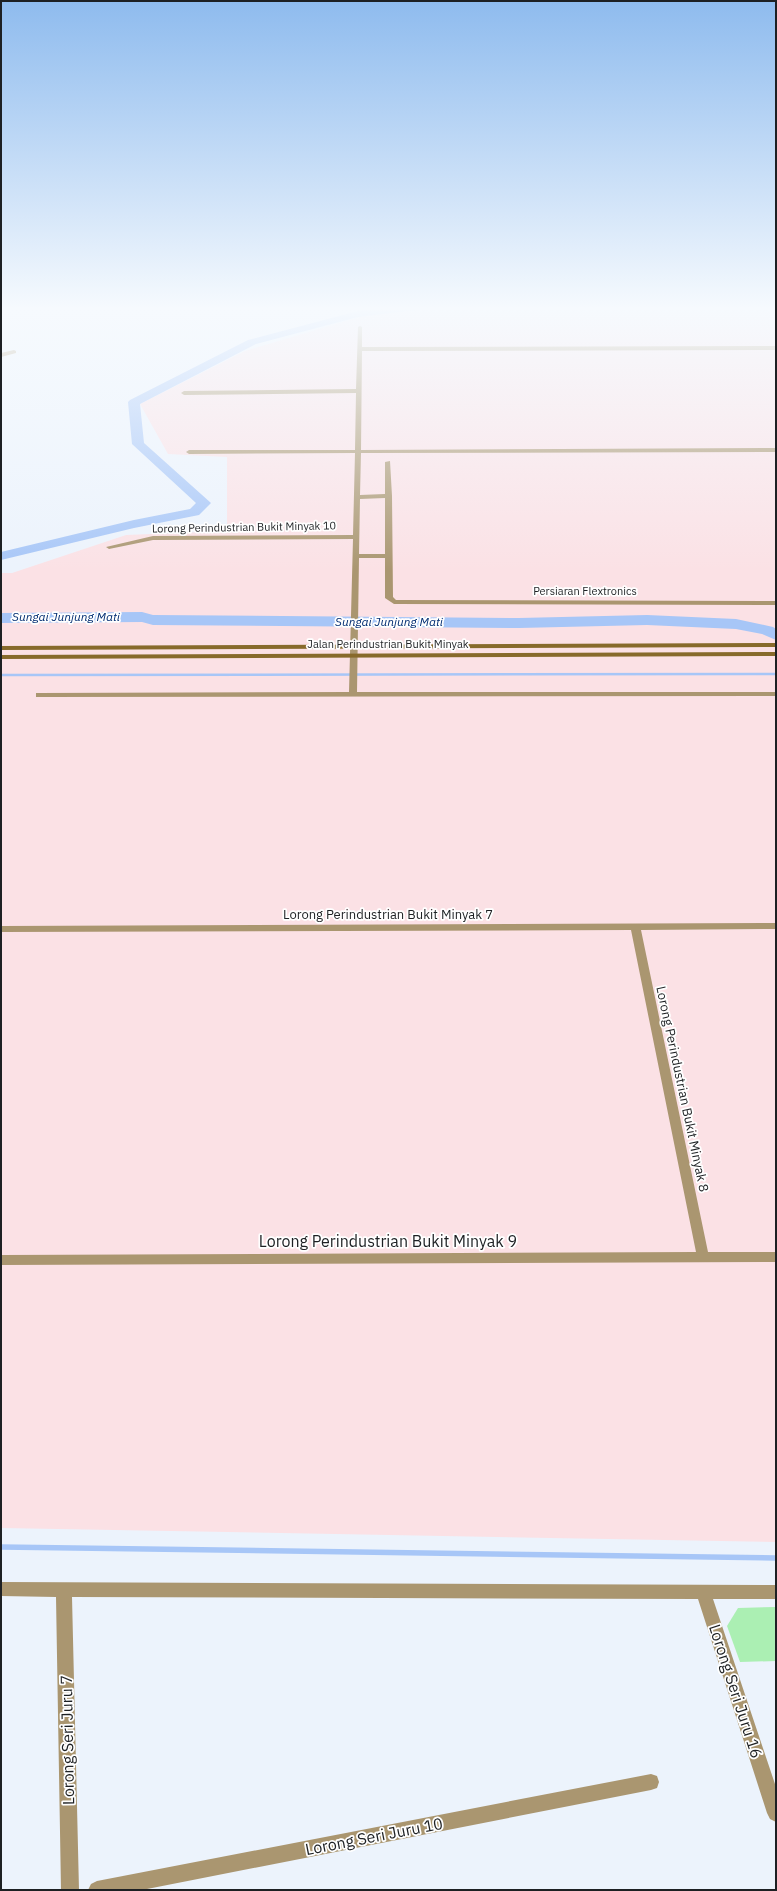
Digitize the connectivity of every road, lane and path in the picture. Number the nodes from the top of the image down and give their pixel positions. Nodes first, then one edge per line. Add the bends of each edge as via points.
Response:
1 (358, 394) edge
2 (776, 450) edge
3 (190, 452) dead end
4 (358, 452) junction
5 (388, 462) dead end
6 (389, 496) junction
7 (358, 497) junction
8 (356, 537) junction
9 (109, 547) dead end
10 (356, 556) junction
11 (389, 556) junction
12 (776, 603) edge
13 (776, 645) edge
14 (354, 647) junction
15 (1, 648) edge
16 (776, 654) edge
17 (354, 656) junction
18 (1, 657) edge
19 (353, 694) junction
20 (776, 694) edge
21 (39, 695) dead end
22 (635, 926) junction
23 (776, 926) edge
24 (1, 929) edge
25 (703, 1257) junction
26 (776, 1257) edge
27 (1, 1260) edge
28 (1, 1589) edge
29 (64, 1591) junction
30 (703, 1591) junction
31 (776, 1592) edge
32 (651, 1782) dead end
33 (776, 1813) edge
34 (70, 1890) edge
35 (98, 1890) edge

1 - 4 street
2 - 4 street
3 - 4 street
4 - 7 street
5 - 6 street, Persiaran Flextronics
6 - 7 street
6 - 11 street, Persiaran Flextronics
7 - 8 street
8 - 9 street, Lorong Perindustrian Bukit Minyak 10 via 153,538
8 - 10 street
10 - 11 street
10 - 14 street
11 - 12 street, Persiaran Flextronics via 392,600
13 - 14 main road, Jalan Perindustrian Bukit Minyak
14 - 15 main road, Jalan Perindustrian Bukit Minyak
14 - 17 street
16 - 17 main road, Jalan Perindustrian Bukit Minyak
17 - 18 main road, Jalan Perindustrian Bukit Minyak
17 - 19 street
19 - 20 street
19 - 21 street
22 - 23 street, Lorong Perindustrian Bukit Minyak 7
22 - 24 street, Lorong Perindustrian Bukit Minyak 7
22 - 25 street, Lorong Perindustrian Bukit Minyak 8
25 - 26 street, Lorong Perindustrian Bukit Minyak 9
25 - 27 street, Lorong Perindustrian Bukit Minyak 9
28 - 29 street
29 - 30 street
29 - 34 street, Lorong Seri Juru 7
30 - 31 street
30 - 33 street, Lorong Seri Juru 16
32 - 35 street, Lorong Seri Juru 10

